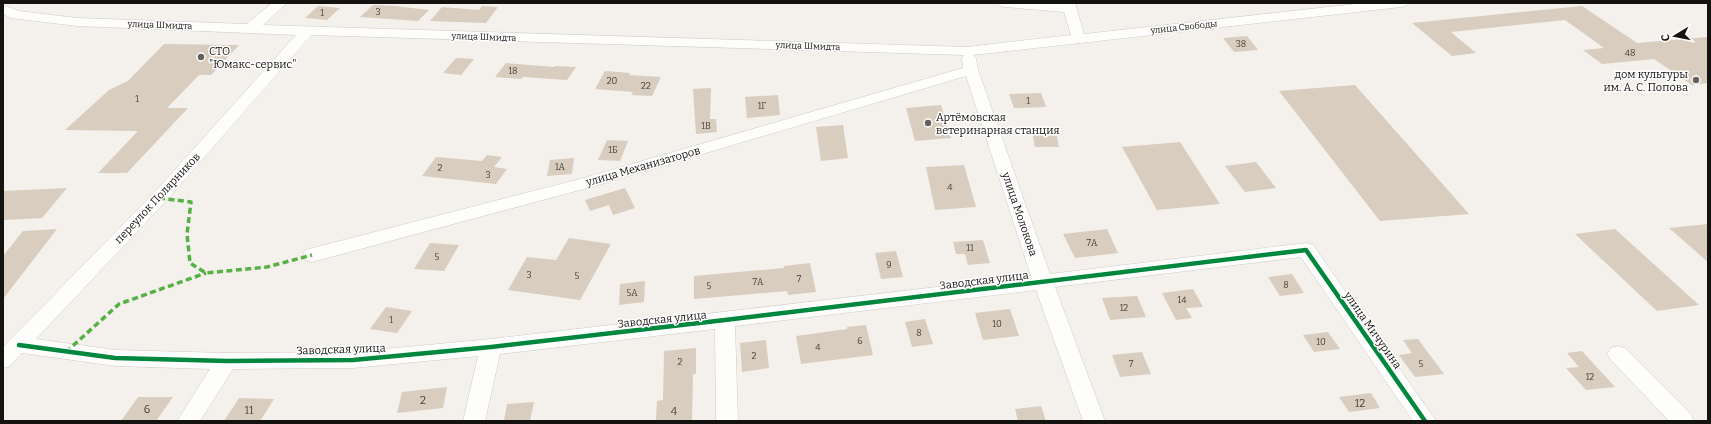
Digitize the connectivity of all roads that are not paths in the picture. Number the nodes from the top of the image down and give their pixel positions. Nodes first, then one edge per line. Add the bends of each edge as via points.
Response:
1 (280, 3) edge
2 (1005, 3) edge
3 (1401, 3) edge
4 (1069, 6) edge
5 (3, 9) edge
6 (250, 29) junction
7 (307, 31) junction
8 (1079, 39) junction
9 (967, 51) junction
10 (971, 70) junction
11 (1306, 250) joint
12 (312, 256) dead end
13 (1043, 282) junction
14 (725, 320) junction
15 (18, 345) junction
16 (491, 347) junction
17 (1618, 354) dead end
18 (3, 360) edge
19 (227, 361) junction
20 (188, 421) edge
21 (474, 421) edge
22 (727, 421) edge
23 (1094, 421) edge
24 (1425, 421) edge
25 (1683, 421) edge

1 - 6 street
2 - 4 street
3 - 8 street, улица Свободы
4 - 8 street
5 - 6 street, улица Шмидта via 16,15 70,21
6 - 7 street, улица Шмидта
7 - 9 street, улица Шмидта
7 - 15 street, переулок Полярников via 160,198
8 - 9 street, улица Свободы
9 - 10 street, улица Молокова
10 - 12 street, улица Механизаторов via 585,183
10 - 13 street, улица Молокова
11 - 13 street, Заводская улица
11 - 24 street, улица Мичурина
13 - 14 street, Заводская улица
13 - 23 street, улица Молокова
14 - 16 street, Заводская улица
14 - 22 street
15 - 18 street, переулок Полярников
15 - 19 street, Заводская улица via 115,358
16 - 19 street, Заводская улица via 353,360
16 - 21 street
17 - 25 street
19 - 20 street

